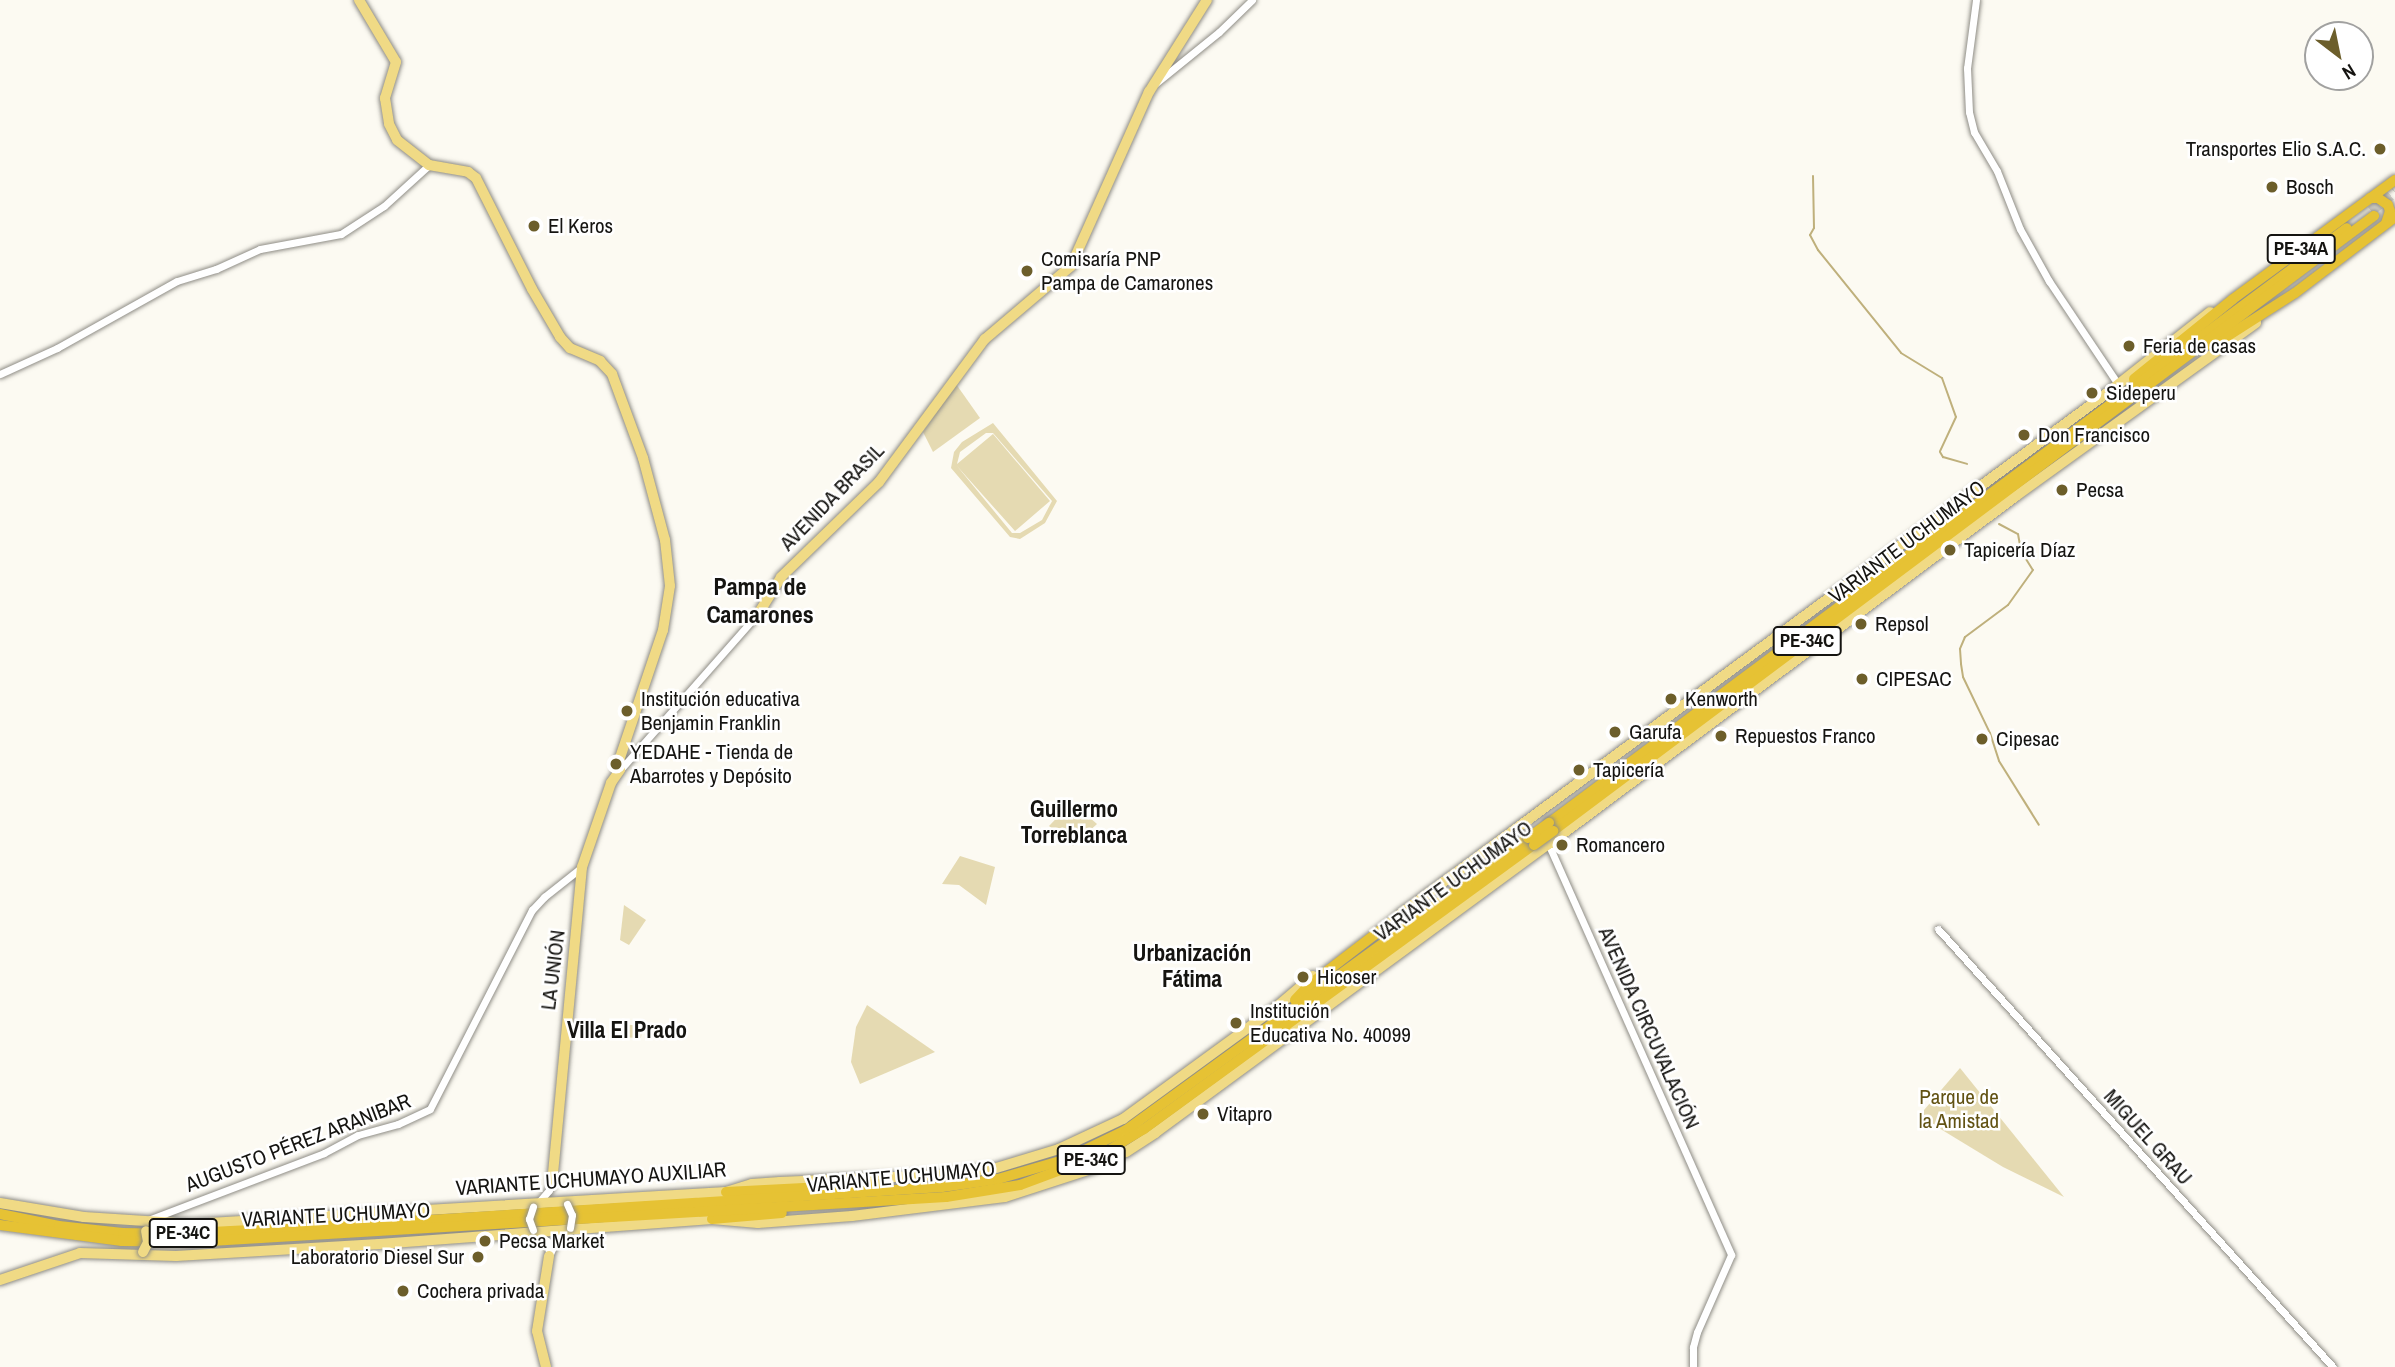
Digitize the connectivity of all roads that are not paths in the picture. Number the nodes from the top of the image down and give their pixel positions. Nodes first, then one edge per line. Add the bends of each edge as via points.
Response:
1 (359, 0) edge
2 (1207, 0) edge
3 (1252, 0) edge
4 (1976, 0) edge
5 (1156, 83) junction
6 (429, 165) junction
7 (2395, 180) edge
8 (2370, 198) junction
9 (2391, 220) edge
10 (2295, 293) junction
11 (2232, 299) junction
12 (2190, 356) junction
13 (0, 374) edge
14 (2118, 384) junction
15 (2117, 399) junction
16 (1995, 475) joint
17 (760, 611) joint
18 (620, 771) junction
19 (1530, 818) junction
20 (1551, 827) junction
21 (1531, 841) junction
22 (1549, 844) junction
23 (582, 867) junction
24 (1404, 912) junction
25 (1938, 929) dead end
26 (1278, 1019) junction
27 (551, 1182) junction
28 (909, 1188) junction
29 (726, 1192) junction
30 (881, 1200) junction
31 (0, 1203) edge
32 (566, 1203) junction
33 (535, 1205) junction
34 (0, 1214) edge
35 (712, 1219) junction
36 (0, 1225) edge
37 (144, 1227) junction
38 (569, 1228) junction
39 (534, 1231) junction
40 (141, 1254) junction
41 (549, 1256) junction
42 (0, 1280) edge
43 (547, 1367) edge
44 (1693, 1367) edge
45 (2333, 1367) edge

1 - 6 main road via 396,62 385,98 389,124 405,149
2 - 5 main road, AVENIDA BRASIL
3 - 5 street
4 - 14 street via 1967,68 1974,132 2049,281
5 - 17 main road, AVENIDA BRASIL via 1071,266 985,339 879,482 781,576
6 - 13 street via 384,206 341,234 260,248 177,281
6 - 18 main road, LA UNIÓN via 468,172 476,178 553,325 570,348 600,361 612,374 631,422 657,506 670,586 663,631 617,767
7 - 8 highway, VARIANTE UCHUMAYO / PE-34A
8 - 9 highway via 2388,205
8 - 11 highway, VARIANTE UCHUMAYO / PE-34A
9 - 10 highway, VARIANTE UCHUMAYO / PE-34A
10 - 12 highway via 2218,344
10 - 22 main road, VARIANTE UCHUMAYO / PE-34A
11 - 14 main road, VARIANTE UCHUMAYO / PE-34A
11 - 15 highway via 2153,361
12 - 15 highway, VARIANTE UCHUMAYO / PE-34C via 2373,213
12 - 20 highway, VARIANTE UCHUMAYO / PE-34C
14 - 16 main road, VARIANTE UCHUMAYO / PE-34A
15 - 20 highway, VARIANTE UCHUMAYO / PE-34C
16 - 19 main road, VARIANTE UCHUMAYO AUXILIAR / PE-34A
17 - 18 street, AVENIDA BRASIL
18 - 23 main road, LA UNIÓN via 611,783
19 - 22 street, AVENIDA CIRCUVALACIÓN
19 - 24 main road, VARIANTE UCHUMAYO AUXILIAR / PE-34A
20 - 21 highway, VARIANTE UCHUMAYO / PE-34C, bridge
21 - 26 highway, VARIANTE UCHUMAYO / PE-34C
21 - 30 highway, VARIANTE UCHUMAYO / PE-34C via 1144,1129 1101,1155 1037,1181 1002,1189
22 - 35 main road, VARIANTE UCHUMAYO / PE-34A via 1126,1152 1065,1180 986,1201 758,1223
22 - 44 street, AVENIDA CIRCUVALACIÓN via 1731,1255 1697,1332
23 - 27 main road, LA UNIÓN
23 - 37 street, AUGUSTO PÉREZ ARANIBAR via 532,910 430,1109
24 - 26 highway via 1309,985
24 - 29 main road, VARIANTE UCHUMAYO AUXILIAR / PE-34A via 1363,938 1142,1106 1075,1142 1022,1162 974,1171 779,1182
25 - 45 street, MIGUEL GRAU
26 - 28 highway, VARIANTE UCHUMAYO / PE-34C via 1144,1117 1080,1154 998,1180
27 - 32 street
27 - 33 street, LA UNIÓN
28 - 29 highway via 860,1183
28 - 34 highway, VARIANTE UCHUMAYO / PE-34C via 172,1234 59,1226
29 - 32 main road, VARIANTE UCHUMAYO AUXILIAR / PE-34A
30 - 35 highway via 850,1208
30 - 36 highway, VARIANTE UCHUMAYO / PE-34C via 194,1242 122,1241
31 - 37 main road, PE-34A
32 - 33 main road, VARIANTE UCHUMAYO AUXILIAR / PE-34A
32 - 38 street, bridge via 572,1215
33 - 37 main road, VARIANTE UCHUMAYO AUXILIAR / PE-34A
33 - 39 street, bridge via 529,1219
35 - 38 main road, PE-34A
37 - 40 main road, bridge via 149,1242
38 - 39 main road, PE-34A
38 - 41 street via 556,1240
39 - 40 main road, PE-34A via 366,1245
39 - 41 street via 547,1241
40 - 42 main road, PE-34A via 80,1253
41 - 43 main road via 537,1331

